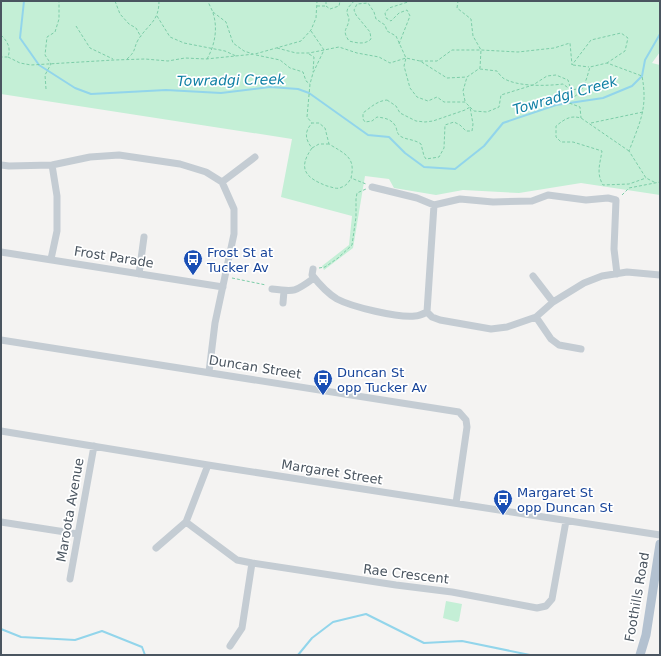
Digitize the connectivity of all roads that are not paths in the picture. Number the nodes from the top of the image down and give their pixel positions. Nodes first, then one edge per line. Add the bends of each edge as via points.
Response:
1 (255, 157) dead end
2 (1, 165) edge
3 (52, 165) junction
4 (222, 182) junction
5 (372, 187) road end
6 (434, 205) junction
7 (144, 237) dead end
8 (1, 252) edge
9 (51, 259) junction
10 (313, 269) road end
11 (139, 274) junction
12 (617, 274) junction
13 (660, 275) edge
14 (533, 276) dead end
15 (314, 278) junction
16 (223, 287) junction
17 (272, 289) dead end
18 (284, 291) junction
19 (553, 302) junction
20 (283, 303) dead end
21 (427, 312) junction
22 (536, 317) junction
23 (1, 340) edge
24 (581, 349) dead end
25 (209, 372) junction
26 (1, 431) edge
27 (94, 446) junction
28 (208, 465) junction
29 (456, 503) junction
30 (566, 521) junction
31 (1, 522) edge
32 (186, 522) junction
33 (78, 534) junction
34 (660, 535) edge
35 (660, 544) edge
36 (156, 548) dead end
37 (252, 564) junction
38 (70, 579) dead end
39 (230, 646) dead end
40 (640, 655) edge

1 - 4 street
2 - 3 street
3 - 4 street via 90,157 119,155 180,164 206,172
3 - 9 street via 56,196 56,231
4 - 16 street via 234,209 234,234
5 - 6 street
6 - 12 street via 460,199 493,202 532,201 548,195 586,200 616,200 614,249
6 - 21 street
7 - 11 street
8 - 9 street, Frost Parade
9 - 11 street, Frost Parade
10 - 15 street
11 - 16 street, Frost Parade
12 - 13 street via 627,272
12 - 19 street via 602,276 584,283
14 - 19 street
15 - 18 street via 298,290
15 - 21 street via 337,299 360,308 399,315 416,316
16 - 25 street via 215,323
17 - 18 street
18 - 20 street
19 - 22 street
21 - 22 street via 440,320 492,329
22 - 24 street via 550,339 559,345
23 - 25 street, Duncan Street
25 - 29 street, Duncan Street via 459,412 466,420 467,427
26 - 27 street, Margaret Street
27 - 28 street, Margaret Street
27 - 33 street, Maroota Avenue
28 - 29 street, Margaret Street
28 - 32 street
29 - 30 street, Margaret Street
30 - 34 street, Margaret Street
30 - 37 street, Rae Crescent via 552,599 546,606 537,608 452,592
31 - 33 street
32 - 36 street
32 - 37 street, Rae Crescent via 237,560
33 - 38 street, Maroota Avenue
35 - 40 main road, Foothills Road via 646,635
37 - 39 street via 242,628

